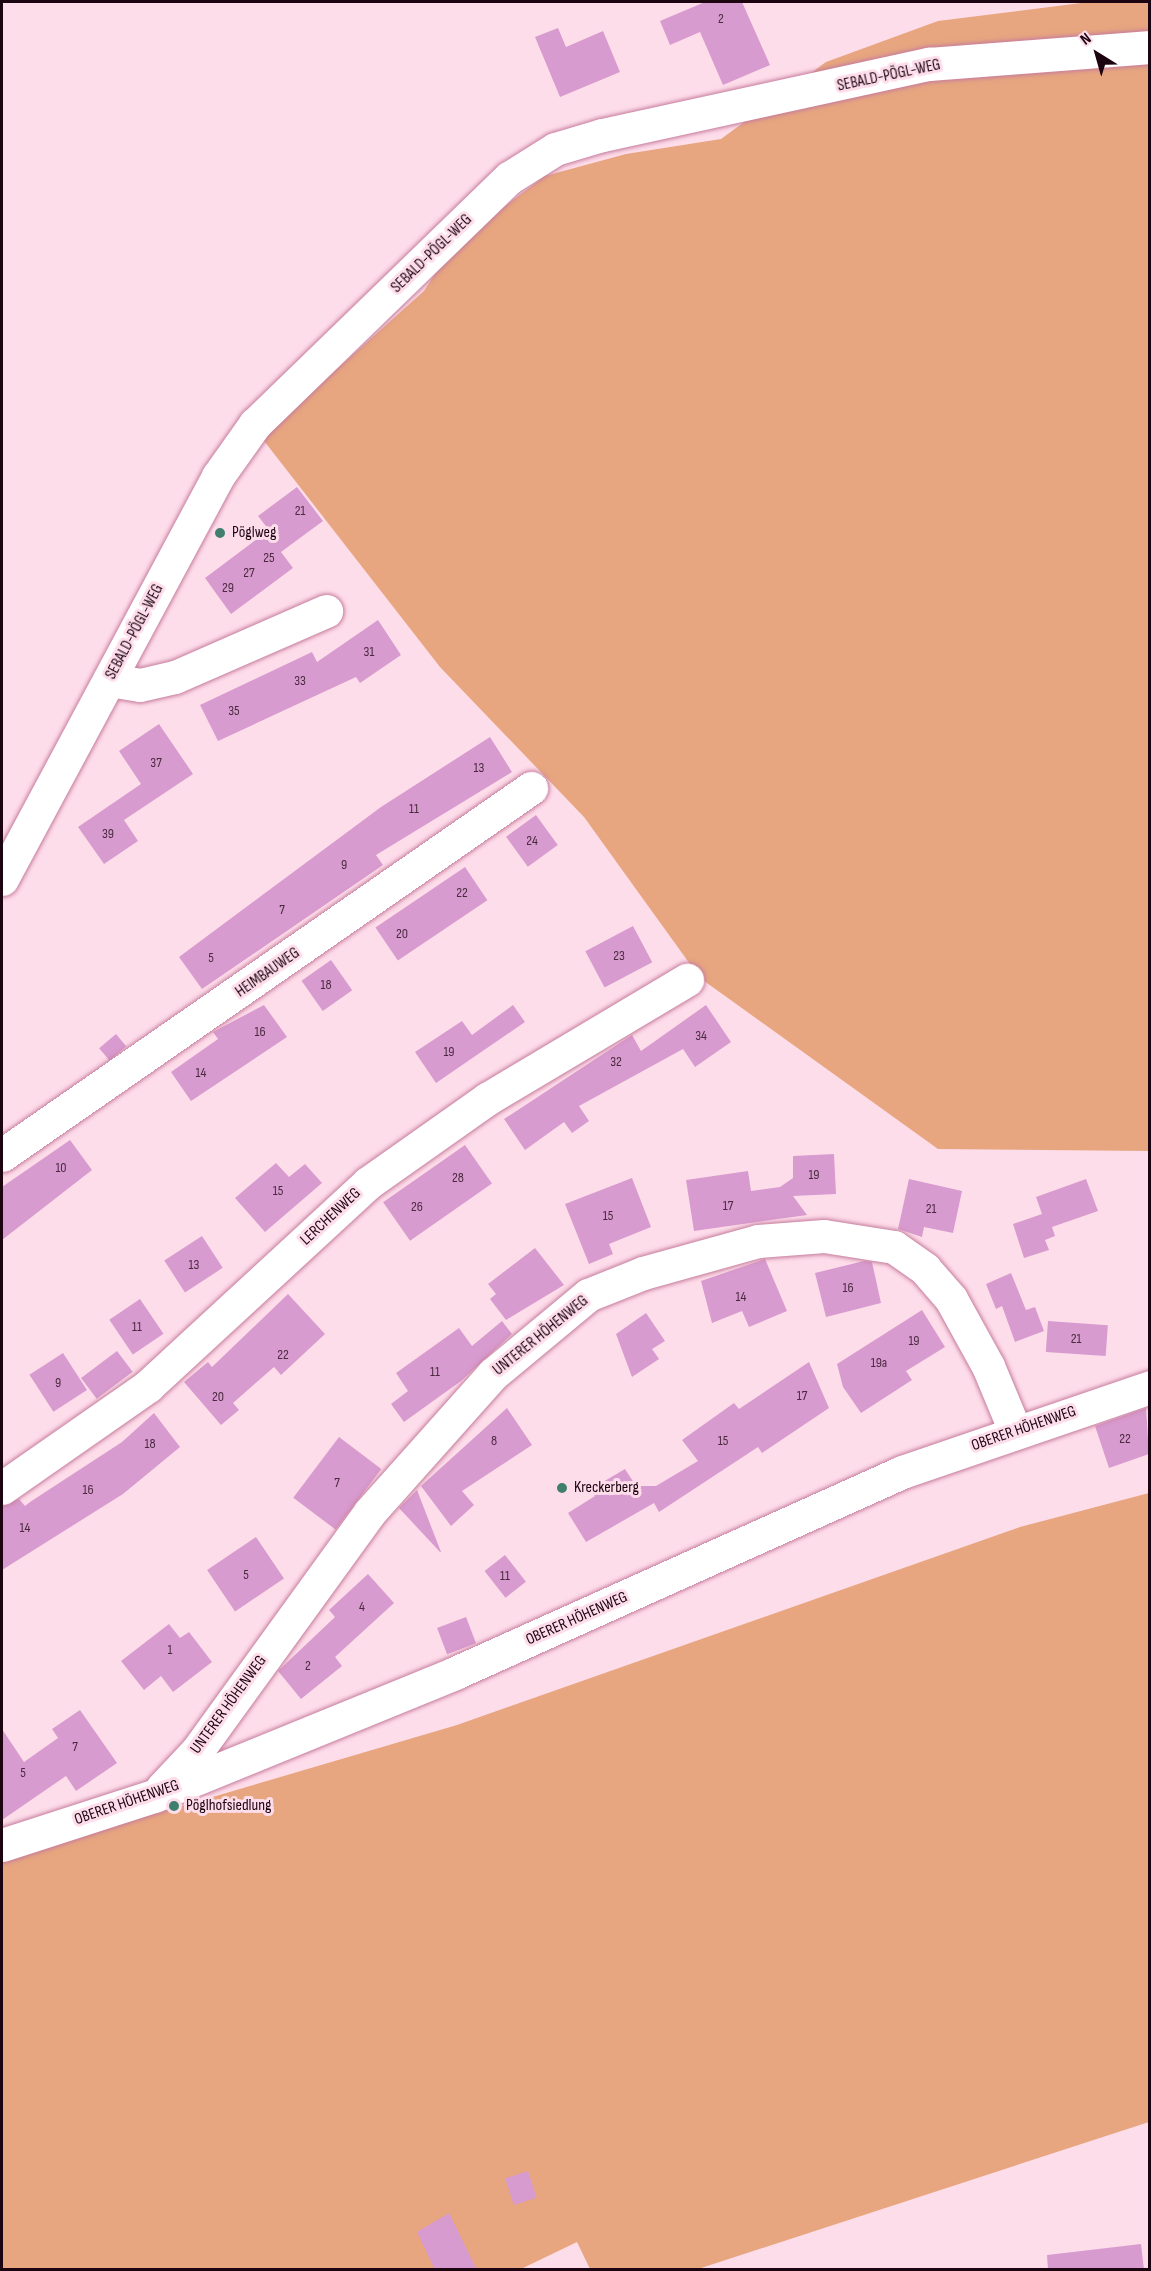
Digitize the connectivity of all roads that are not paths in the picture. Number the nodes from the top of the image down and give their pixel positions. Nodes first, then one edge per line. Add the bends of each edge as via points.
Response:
1 (1149, 47) edge
2 (326, 611) dead end
3 (109, 680) junction
4 (531, 788) dead end
5 (2, 879) edge
6 (687, 980) dead end
7 (2, 1155) edge
8 (1149, 1387) edge
9 (1015, 1431) junction
10 (2, 1488) edge
11 (154, 1796) junction
12 (2, 1845) edge

1 - 3 street, SEBALD-PÖGL-WEG via 929,64 555,148 509,178 255,424 218,476
2 - 3 street via 175,677 140,685
3 - 5 street, SEBALD-PÖGL-WEG
4 - 7 street, HEIMBAUWEG
6 - 10 street, LERCHENWEG via 488,1099 368,1183 148,1386
8 - 9 street, OBERER HÖHENWEG
9 - 11 street, OBERER HÖHENWEG via 791,1518 465,1669
9 - 11 street, UNTERER HÖHENWEG via 988,1366 951,1299 925,1269 894,1246 824,1236 758,1241 643,1273 588,1296 493,1374 370,1512 197,1751
11 - 12 street, OBERER HÖHENWEG

